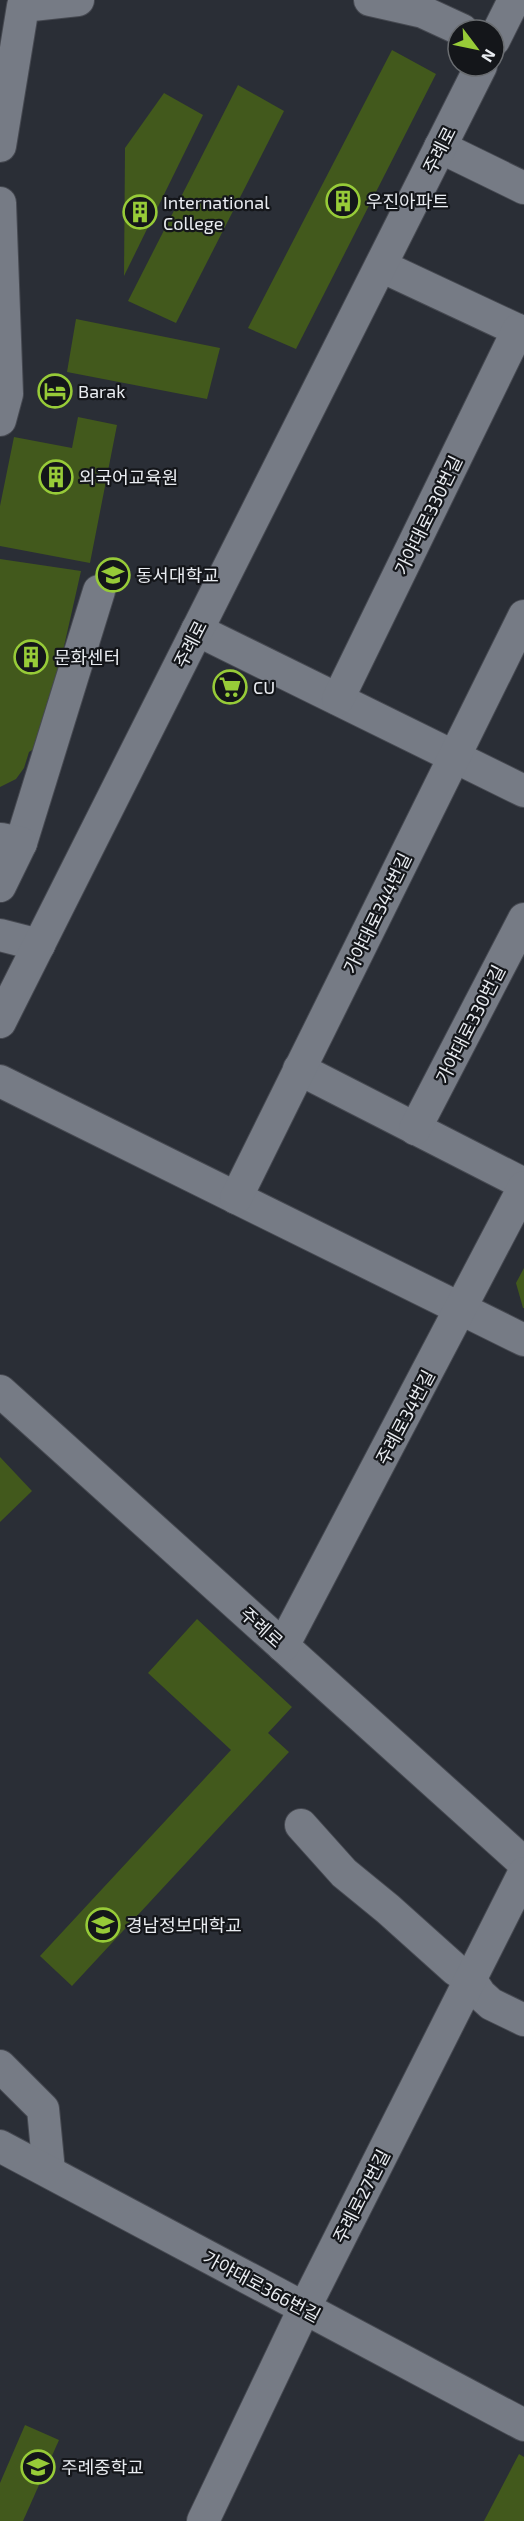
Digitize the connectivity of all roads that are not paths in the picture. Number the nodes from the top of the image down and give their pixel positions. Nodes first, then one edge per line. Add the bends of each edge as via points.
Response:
1 (78, 0) edge
2 (370, 0) edge
3 (514, 0) edge
4 (505, 18) edge
5 (446, 23) edge
6 (475, 78) edge
7 (0, 146) edge
8 (440, 147) junction
9 (524, 188) edge
10 (0, 204) edge
11 (381, 266) junction
12 (1, 273) edge
13 (521, 331) edge
14 (0, 420) edge
15 (99, 591) dead end
16 (524, 616) edge
17 (197, 630) junction
18 (338, 699) junction
19 (454, 757) junction
20 (524, 791) edge
21 (10, 841) edge
22 (0, 886) edge
23 (524, 919) edge
24 (0, 935) edge
25 (39, 945) junction
26 (0, 1022) edge
27 (300, 1069) junction
28 (0, 1081) edge
29 (415, 1129) junction
30 (524, 1186) edge
31 (236, 1198) junction
32 (462, 1310) junction
33 (524, 1340) edge
34 (0, 1391) edge
35 (283, 1646) junction
36 (301, 1825) dead end
37 (524, 1863) edge
38 (524, 1873) edge
39 (470, 1979) junction
40 (524, 2020) edge
41 (0, 2066) edge
42 (0, 2146) edge
43 (49, 2171) junction
44 (304, 2309) junction
45 (524, 2425) edge
46 (203, 2521) edge

1 - 7 street via 23,6
2 - 5 street via 423,12
3 - 4 street
6 - 8 street, 주례로
8 - 9 street
8 - 11 street, 주례로
10 - 12 street
11 - 13 street
11 - 17 street, 주례로
12 - 14 street via 7,394
13 - 18 street, 가야대로330번길
15 - 21 street
16 - 19 street
17 - 18 street
17 - 25 street, 주례로
18 - 19 street
19 - 20 street
19 - 27 street, 가야대로344번길
21 - 22 street
23 - 29 street, 가야대로330번길
24 - 25 street
25 - 26 street, 주례로
27 - 29 street
27 - 31 street, 가야대로344번길
28 - 31 street
29 - 30 street
30 - 32 street, 주례로34번길
31 - 32 street
32 - 33 street
32 - 35 street, 주례로34번길
34 - 35 street, 주례로
35 - 37 street, 주례로
36 - 39 street via 344,1873
38 - 39 street, 주례로27번길
39 - 40 street via 492,2004
39 - 44 street, 주례로27번길
41 - 43 street via 43,2109
42 - 43 street, 가야대로366번길
43 - 44 street, 가야대로366번길
44 - 45 street, 가야대로366번길
44 - 46 street, 주례로27번길

